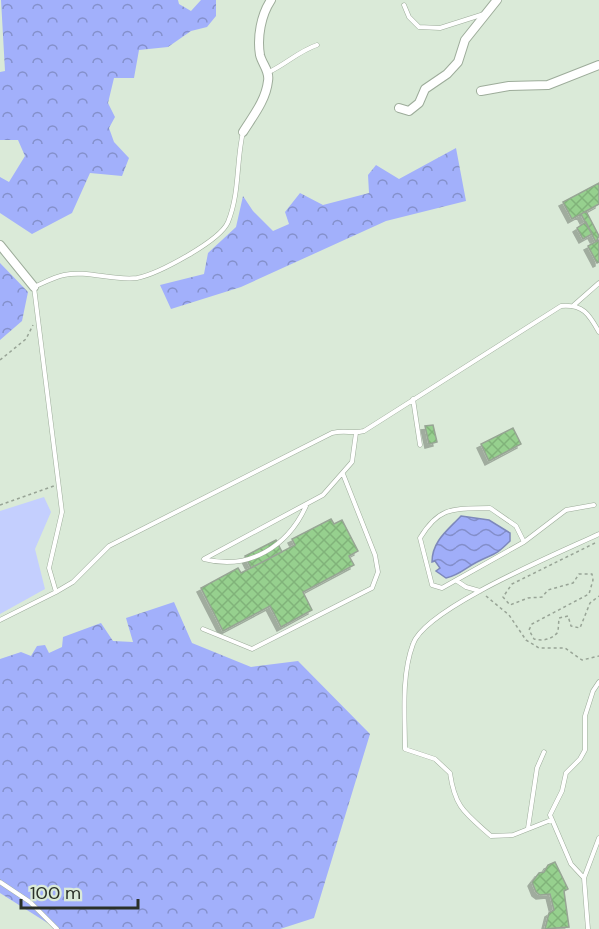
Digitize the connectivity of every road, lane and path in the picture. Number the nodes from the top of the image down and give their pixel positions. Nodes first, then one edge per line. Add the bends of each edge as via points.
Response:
1 (271, 0) edge
2 (497, 0) edge
3 (404, 5) dead end
4 (484, 14) junction
5 (317, 45) dead end
6 (599, 65) edge
7 (268, 72) junction
8 (481, 91) dead end
9 (399, 108) dead end
10 (243, 132) joint
11 (0, 245) edge
12 (599, 283) edge
13 (34, 287) junction
14 (574, 305) junction
15 (38, 316) junction
16 (599, 332) edge
17 (0, 360) edge
18 (413, 399) junction
19 (356, 433) junction
20 (420, 445) dead end
21 (343, 474) junction
22 (60, 484) junction
23 (307, 504) junction
24 (0, 505) edge
25 (594, 505) dead end
26 (599, 534) edge
27 (524, 542) junction
28 (457, 581) junction
29 (480, 591) junction
30 (56, 592) junction
31 (599, 596) edge
32 (0, 620) edge
33 (203, 629) dead end
34 (599, 656) edge
35 (599, 682) edge
36 (544, 752) dead end
37 (551, 820) junction
38 (528, 828) junction
39 (599, 838) edge
40 (584, 878) junction
41 (0, 882) edge
42 (57, 929) edge
43 (588, 929) edge

1 - 7 street via 260,31 260,56
2 - 4 street
3 - 4 lane via 419,27 440,28
4 - 9 street via 465,40 458,62 425,89 419,103 409,111
5 - 7 lane
6 - 8 street via 548,85
7 - 10 street via 263,99
10 - 13 lane via 238,152 238,191 228,224 218,237 136,278 65,274
11 - 13 street
12 - 14 lane
13 - 15 lane
14 - 16 lane via 588,311
14 - 18 lane via 561,306
15 - 17 path via 26,339
15 - 22 lane
18 - 19 lane
18 - 20 lane
19 - 21 lane via 352,462
19 - 30 lane via 345,429 332,433 109,546 73,582
21 - 23 lane via 323,495
21 - 33 lane via 375,555 378,572 372,588 252,649
22 - 24 path
22 - 30 lane via 62,512 49,568
23 - 23 lane via 235,542 204,559 236,563 267,551 286,538
25 - 27 lane via 566,510
26 - 29 lane
26 - 31 path via 595,543 512,584 503,597 510,605 536,599 548,590 573,583 579,574 592,574 589,594 532,624 529,630 534,639 547,640 558,633 559,618 564,616 568,616 571,626 580,628 590,603
27 - 28 lane
27 - 28 lane via 516,526 490,508 455,509 432,518 420,538 428,576 432,585 442,588
28 - 29 lane
29 - 34 path via 509,615 526,640 539,648 565,648 582,660
29 - 38 lane via 430,621 413,643 406,678 405,749 435,759 450,772 453,795 462,810 491,836 513,835
30 - 32 lane
35 - 37 lane via 585,716 585,750 566,773
36 - 38 lane via 537,768
37 - 38 lane
37 - 40 lane via 571,864
39 - 40 lane
40 - 43 lane
41 - 42 lane via 30,902

